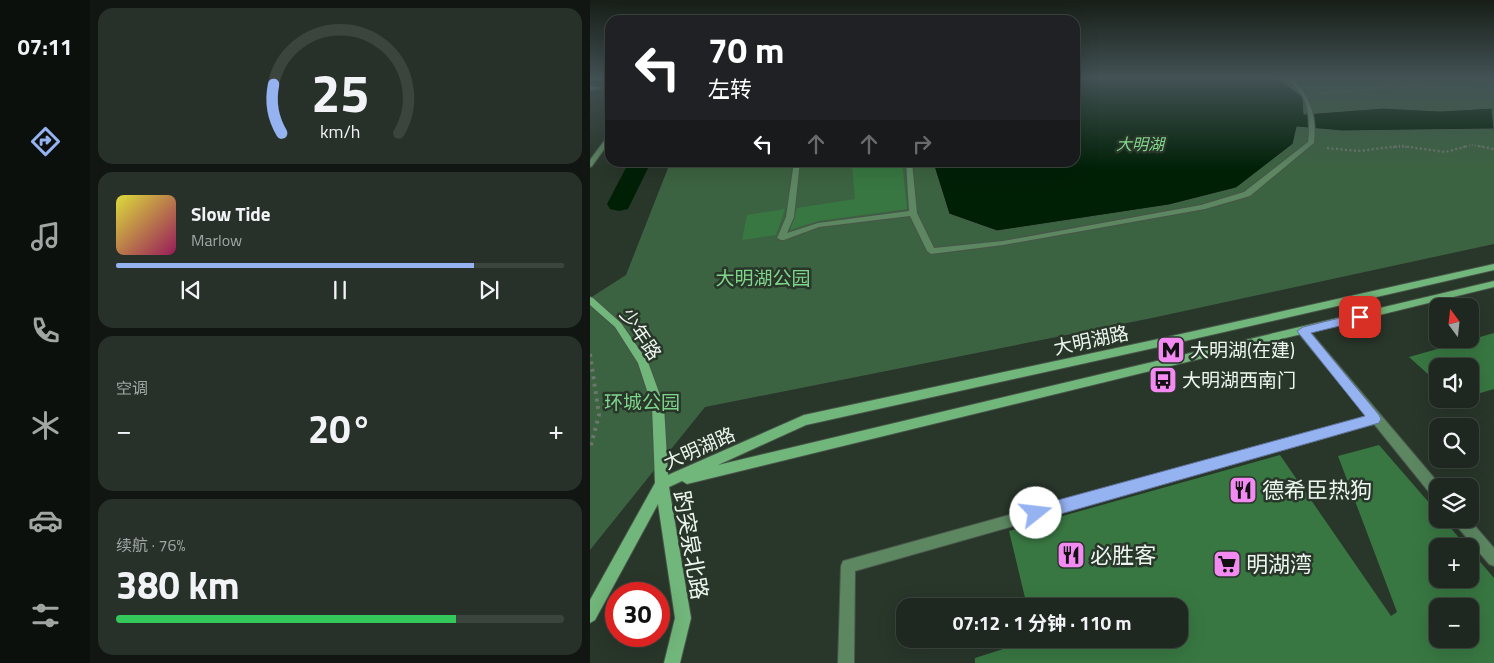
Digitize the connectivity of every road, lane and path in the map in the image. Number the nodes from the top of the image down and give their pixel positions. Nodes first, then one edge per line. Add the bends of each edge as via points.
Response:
1 (1311, 109) edge
2 (605, 144) edge
3 (1307, 146) junction
4 (1494, 149) edge
5 (590, 166) edge
6 (796, 167) edge
7 (909, 167) edge
8 (914, 213) junction
9 (1494, 266) edge
10 (1494, 284) edge
11 (590, 300) edge
12 (1303, 331) junction
13 (590, 354) edge
14 (1375, 419) junction
15 (590, 448) edge
16 (1429, 482) edge
17 (662, 484) junction
18 (1468, 528) edge
19 (1494, 559) edge
20 (590, 615) edge
21 (672, 663) edge
22 (846, 663) edge

1 - 3 street via 1311,143
2 - 5 street
3 - 4 path via 1358,151 1401,146 1445,152 1472,145
3 - 8 street via 1247,194 1202,207 1003,243 931,251
6 - 8 street via 790,217 781,238 818,225
7 - 8 street
9 - 17 main road, 大明湖路 via 804,420
10 - 12 main road, 大明湖路
11 - 17 main road, 少年路 via 618,325 643,362 658,406
12 - 14 street
12 - 17 main road, 大明湖路
13 - 15 path via 599,414
14 - 16 street
14 - 22 street via 848,566
17 - 20 main road, 趵突泉北路
17 - 21 main road, 趵突泉北路 via 683,618
18 - 19 street

